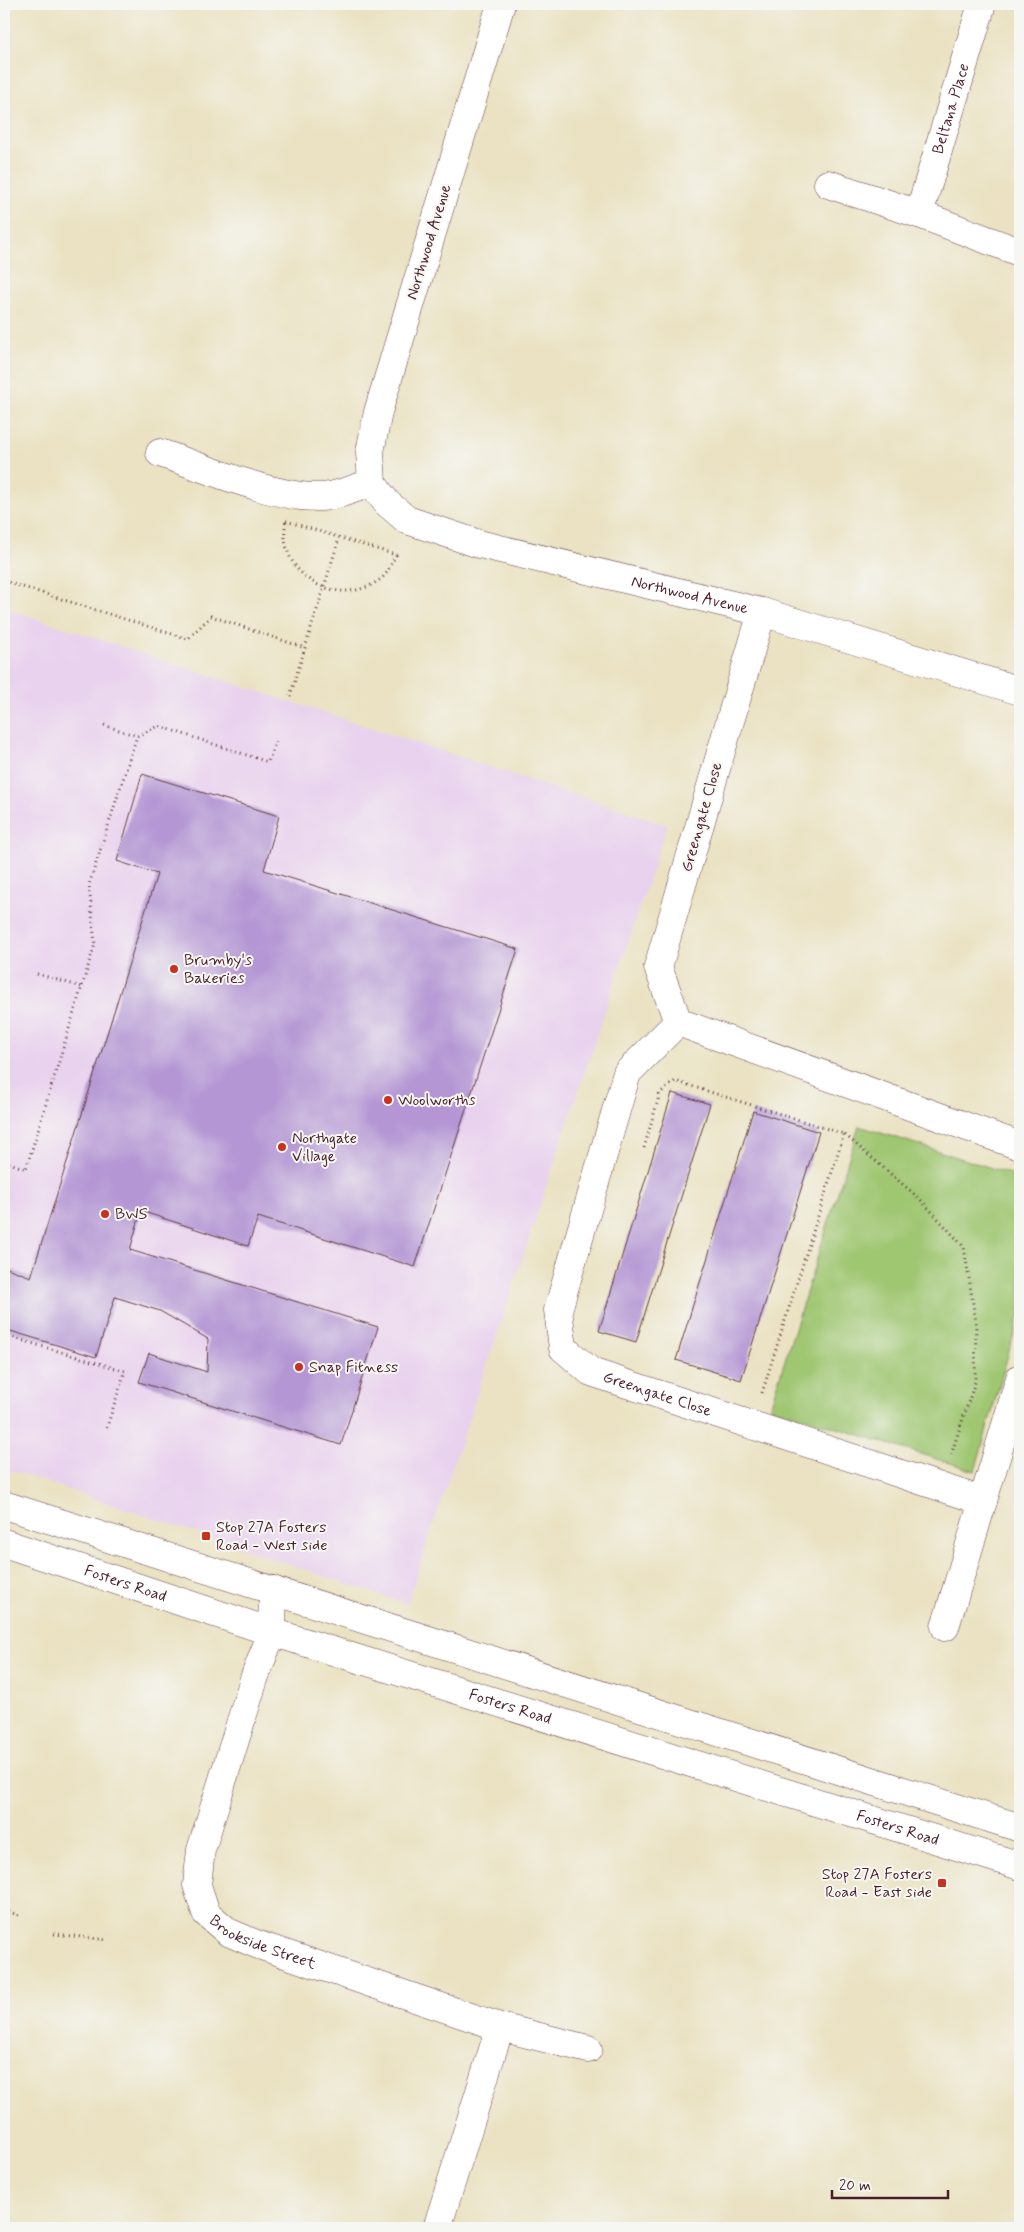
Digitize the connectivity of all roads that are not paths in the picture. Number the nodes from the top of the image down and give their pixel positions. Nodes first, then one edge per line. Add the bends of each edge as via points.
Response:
1 (501, 4) edge
2 (982, 4) edge
3 (828, 184) dead end
4 (919, 214) junction
5 (1019, 252) dead end
6 (160, 453) dead end
7 (372, 483) junction
8 (762, 612) junction
9 (1020, 691) edge
10 (678, 1022) junction
11 (1020, 1146) edge
12 (1020, 1378) edge
13 (983, 1501) junction
14 (4, 1506) edge
15 (4, 1543) edge
16 (273, 1590) junction
17 (946, 1627) dead end
18 (272, 1632) junction
19 (1020, 1828) edge
20 (1020, 1866) edge
21 (500, 2027) junction
22 (588, 2049) dead end
23 (437, 2228) edge

1 - 7 street, Northwood Avenue via 378,412 370,452
2 - 4 street, Beltana Place
3 - 4 street
4 - 5 street
6 - 7 street via 270,490 300,496 322,497
7 - 8 street, Northwood Avenue via 387,503 407,520 479,544
8 - 9 street, Northwood Avenue
8 - 10 street, Greengate Close via 658,967
10 - 11 street
10 - 13 street, Greengate Close via 627,1073 558,1310 563,1348 591,1372
12 - 13 street
13 - 17 street
14 - 16 street
15 - 18 street, Fosters Road
16 - 18 street, Brookside Street
16 - 19 street
18 - 20 street, Fosters Road
18 - 21 street, Brookside Street via 254,1679 201,1850 197,1885 206,1913 228,1932 256,1944
21 - 22 street, Brookside Street
21 - 23 street

